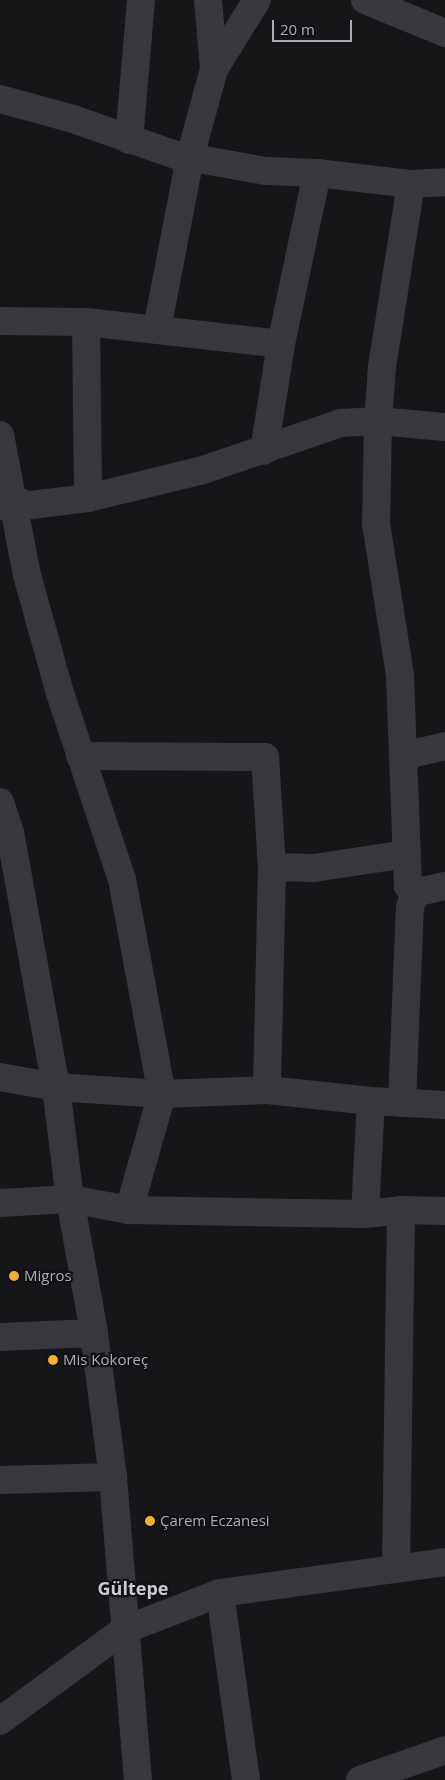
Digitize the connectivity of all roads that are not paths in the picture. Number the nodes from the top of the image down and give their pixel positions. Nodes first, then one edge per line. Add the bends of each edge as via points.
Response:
1 (140, 0) edge
2 (208, 0) edge
3 (257, 0) edge
4 (365, 0) edge
5 (445, 33) edge
6 (214, 69) junction
7 (0, 100) edge
8 (130, 140) junction
9 (190, 157) junction
10 (317, 173) junction
11 (445, 182) edge
12 (411, 184) junction
13 (0, 321) edge
14 (86, 322) junction
15 (157, 329) junction
16 (280, 344) junction
17 (378, 421) junction
18 (445, 427) edge
19 (0, 435) edge
20 (264, 451) junction
21 (88, 498) junction
22 (7, 504) edge
23 (445, 746) edge
24 (80, 756) junction
25 (404, 756) junction
26 (0, 802) edge
27 (5, 834) edge
28 (407, 854) junction
29 (272, 867) junction
30 (445, 886) edge
31 (414, 894) junction
32 (0, 1078) edge
33 (56, 1087) junction
34 (267, 1090) junction
35 (162, 1094) junction
36 (371, 1101) junction
37 (402, 1103) junction
38 (445, 1105) edge
39 (70, 1199) junction
40 (0, 1204) edge
41 (129, 1210) junction
42 (401, 1210) junction
43 (445, 1211) edge
44 (366, 1214) junction
45 (94, 1333) junction
46 (0, 1337) edge
47 (113, 1477) junction
48 (0, 1480) edge
49 (445, 1562) edge
50 (396, 1567) junction
51 (220, 1593) junction
52 (124, 1630) junction
53 (0, 1721) edge
54 (445, 1750) edge
55 (138, 1780) edge
56 (246, 1780) edge
57 (360, 1780) edge

1 - 8 street
2 - 6 street
3 - 6 street
4 - 5 street
6 - 9 street
7 - 8 street via 73,119
8 - 9 street
9 - 10 street via 266,171
9 - 15 street
10 - 12 street
10 - 16 street
11 - 12 street
12 - 17 street via 382,367
13 - 14 street
14 - 15 street
14 - 21 street
15 - 16 street
16 - 20 street
17 - 18 street
17 - 20 street via 340,424
17 - 25 street via 376,524 400,675
19 - 22 street
20 - 21 street via 200,471
21 - 22 street via 31,506
22 - 24 street
23 - 25 street
24 - 29 street via 265,758
24 - 35 street via 122,879
25 - 28 street
26 - 27 street
27 - 33 street
28 - 29 street via 314,868
28 - 31 street via 408,886
29 - 34 street
30 - 31 street
31 - 37 street via 410,908
32 - 33 street
33 - 35 street
33 - 39 street
34 - 35 street
34 - 36 street
35 - 41 street
36 - 37 street
36 - 44 street
37 - 38 street
39 - 40 street
39 - 41 street
39 - 45 street
41 - 44 street
42 - 43 street
42 - 44 street
42 - 50 street
45 - 46 street
45 - 47 street
47 - 48 street
47 - 52 street
49 - 50 street
50 - 51 street
51 - 52 street
51 - 56 street
52 - 53 street
52 - 55 street
54 - 57 street

